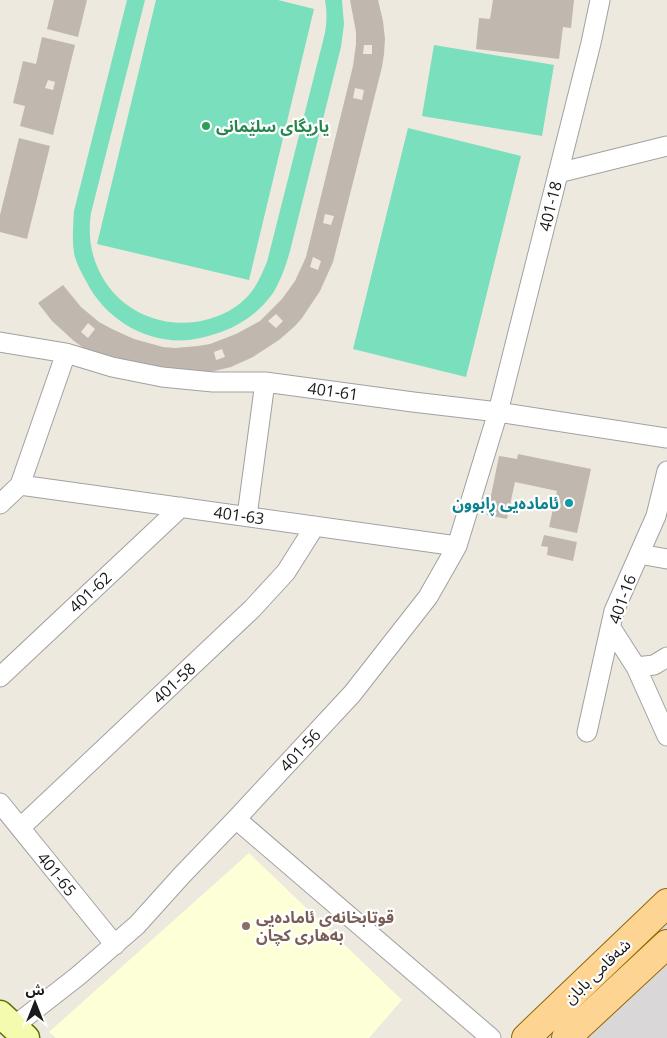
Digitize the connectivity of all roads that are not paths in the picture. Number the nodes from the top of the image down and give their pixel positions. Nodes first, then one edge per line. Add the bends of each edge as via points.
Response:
1 (600, 0) edge
2 (667, 146) edge
3 (558, 173) junction
4 (0, 342) edge
5 (66, 353) junction
6 (265, 382) junction
7 (498, 412) junction
8 (667, 438) edge
9 (667, 470) edge
10 (20, 485) junction
11 (0, 504) edge
12 (180, 507) junction
13 (247, 516) junction
14 (315, 526) junction
15 (457, 546) junction
16 (639, 554) junction
17 (667, 559) edge
18 (611, 628) junction
19 (667, 657) edge
20 (636, 666) junction
21 (0, 677) edge
22 (587, 732) dead end
23 (667, 736) edge
24 (0, 803) edge
25 (236, 819) junction
26 (20, 828) junction
27 (667, 903) edge
28 (667, 944) edge
29 (115, 945) junction
30 (13, 1026) edge
31 (491, 1038) edge
32 (526, 1038) edge
33 (566, 1038) edge

1 - 3 street, 401-18
2 - 3 street
3 - 7 street, 401-18
4 - 5 street, 401-61
5 - 6 street, 401-61 via 112,367 162,376 213,382
5 - 10 street
6 - 7 street, 401-61
6 - 13 street
7 - 8 street, 401-61
7 - 15 street, 401-56
9 - 16 street, 401-16 via 656,516
10 - 11 street
10 - 12 street, 401-63
12 - 13 street, 401-63
12 - 21 street, 401-62
13 - 14 street, 401-63
14 - 15 street, 401-63
14 - 26 street, 401-58 via 286,572 252,609
15 - 25 street, 401-56 via 428,597 352,694
16 - 17 street
16 - 18 street, 401-16 via 614,612
18 - 20 street
18 - 22 street, 401-16
19 - 20 street via 654,665
20 - 23 street
24 - 26 street, 401-65
25 - 29 street, 401-56
25 - 31 street
26 - 29 street, 401-65
27 - 32 main road, شەقامی بابان
28 - 33 main road, شەقامی بابان
29 - 30 street, 401-56

